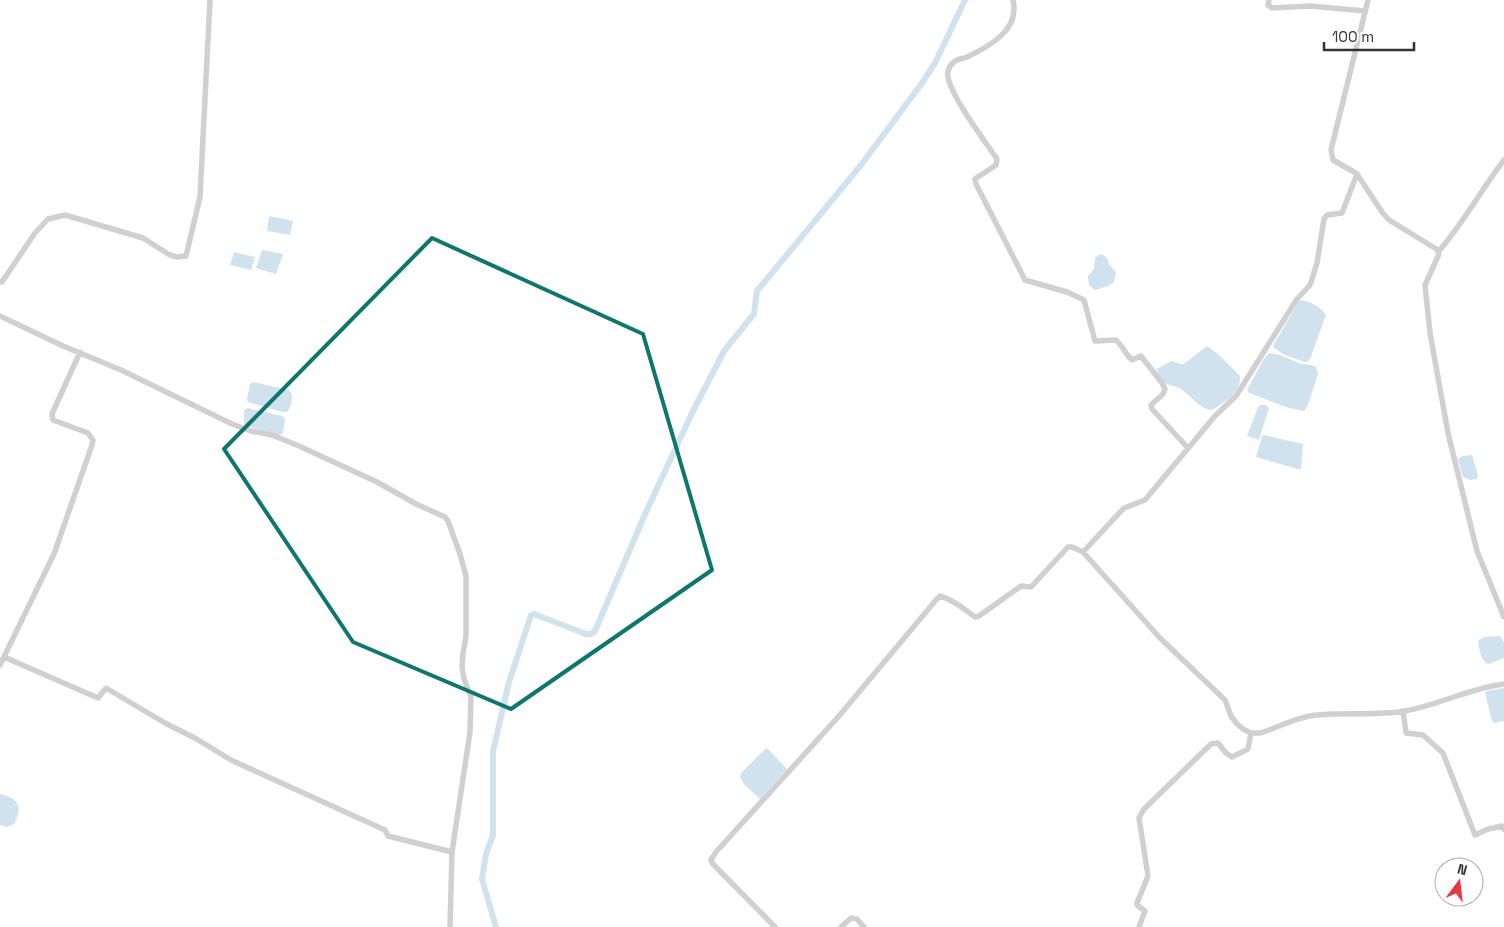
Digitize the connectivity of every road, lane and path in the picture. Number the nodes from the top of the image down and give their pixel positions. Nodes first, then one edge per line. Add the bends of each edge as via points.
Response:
1 (210, 0) edge
2 (1013, 0) edge
3 (1269, 0) edge
4 (1368, 0) edge
5 (1366, 11) junction
6 (1504, 160) edge
7 (1357, 174) junction
8 (1438, 252) junction
9 (0, 282) edge
10 (0, 316) edge
11 (80, 352) junction
12 (1188, 448) junction
13 (1083, 552) junction
14 (1504, 617) edge
15 (4, 657) junction
16 (0, 666) edge
17 (1504, 684) edge
18 (1403, 711) junction
19 (1251, 733) junction
20 (1504, 829) edge
21 (452, 852) junction
22 (450, 927) edge
23 (775, 927) edge
24 (841, 927) edge
25 (864, 927) edge
26 (1139, 927) edge

1 - 9 street via 200,197 186,256 170,255 143,238 65,215 48,219 34,233
2 - 12 street via 1012,24 997,40 954,61 948,71 956,97 997,159 996,165 975,179 976,184 1025,280 1084,300 1095,341 1116,340 1132,360 1141,356 1165,389 1151,405 1152,409
3 - 5 street via 1268,5 1272,8 1310,6
4 - 5 street
5 - 7 street via 1331,150 1333,160
6 - 8 street
7 - 8 street via 1389,220
7 - 12 street via 1342,213 1327,215 1324,219 1310,285 1297,299 1236,396
8 - 14 street via 1425,286 1448,433 1478,551
10 - 11 street
11 - 15 street via 52,414 53,420 88,433 93,440 92,445 54,554
11 - 21 street via 232,424 299,446 445,516 466,576 466,636 462,667 471,697 470,732
12 - 13 street via 1145,500 1124,508
13 - 19 street via 1160,638 1225,700 1237,724
13 - 23 street via 1072,547 1066,549 1031,587 1021,586 976,617 952,600 940,596 839,716 716,852 712,863
15 - 16 street
15 - 21 street via 98,698 106,688 231,760 385,830 388,836
17 - 18 street
18 - 19 street via 1316,715
18 - 20 street via 1406,734 1423,735 1443,753 1475,835 1495,827
19 - 26 street via 1248,749 1232,757 1218,743 1212,744 1144,809 1139,818 1148,876 1137,903 1144,911
21 - 22 street
24 - 25 street via 851,918 857,919

